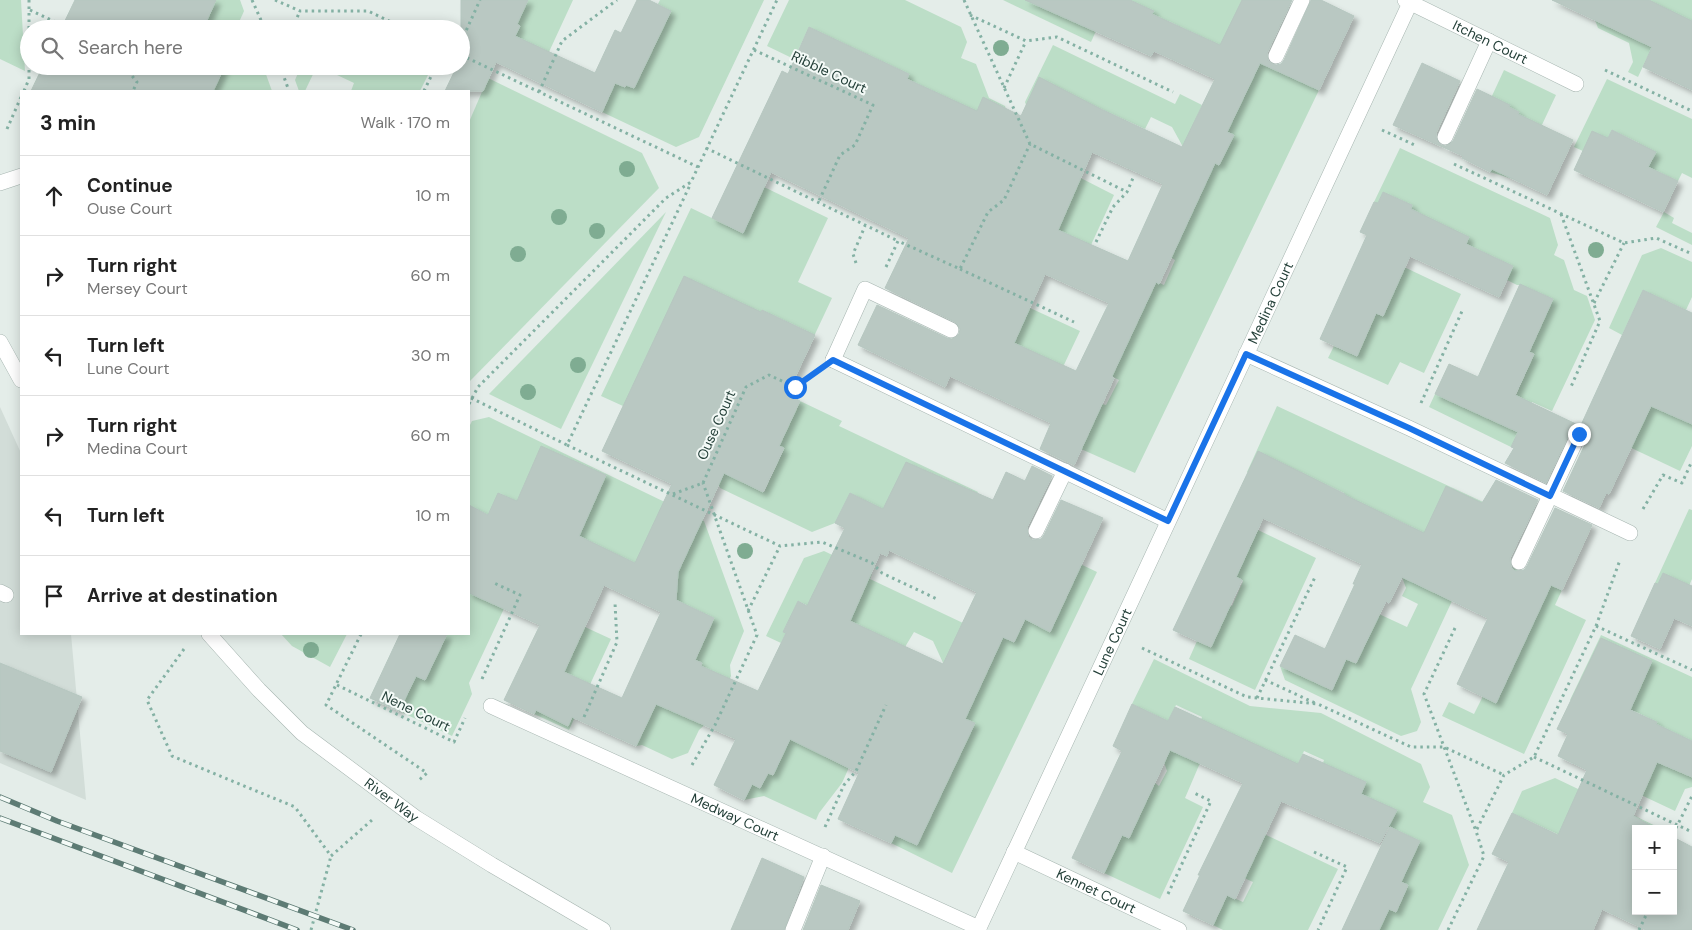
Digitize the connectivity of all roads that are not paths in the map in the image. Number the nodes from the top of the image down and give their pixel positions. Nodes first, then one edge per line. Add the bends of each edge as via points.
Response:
1 (1302, 0) edge
2 (1407, 1) edge
3 (1489, 41) junction
4 (1276, 56) dead end
5 (1576, 84) dead end
6 (1445, 137) dead end
7 (20, 176) edge
8 (0, 183) edge
9 (951, 330) dead end
10 (0, 342) edge
11 (1246, 354) junction
12 (20, 378) edge
13 (1579, 434) dead end
14 (1065, 471) junction
15 (1550, 496) junction
16 (1168, 521) junction
17 (1036, 531) dead end
18 (1630, 533) road end
19 (1519, 562) dead end
20 (210, 635) edge
21 (491, 706) road end
22 (1014, 852) junction
23 (819, 854) junction
24 (978, 929) edge
25 (603, 930) edge
26 (793, 930) edge
27 (1179, 930) edge

1 - 4 street
2 - 3 street, Itchen Court
2 - 11 street, Medina Court
3 - 5 street, Itchen Court
3 - 6 street
7 - 8 street
9 - 14 street via 869,292 833,360
10 - 12 street
11 - 15 street, Medina Court
11 - 16 street, Lune Court
13 - 15 street
14 - 16 street
14 - 17 street
15 - 18 street, Medina Court
15 - 19 street
16 - 22 street, Lune Court
20 - 25 street, River Way via 302,733 416,818
21 - 23 street, Medway Court
22 - 24 street, Lune Court
22 - 27 street, Kennet Court
23 - 24 street, Medway Court
23 - 26 street

